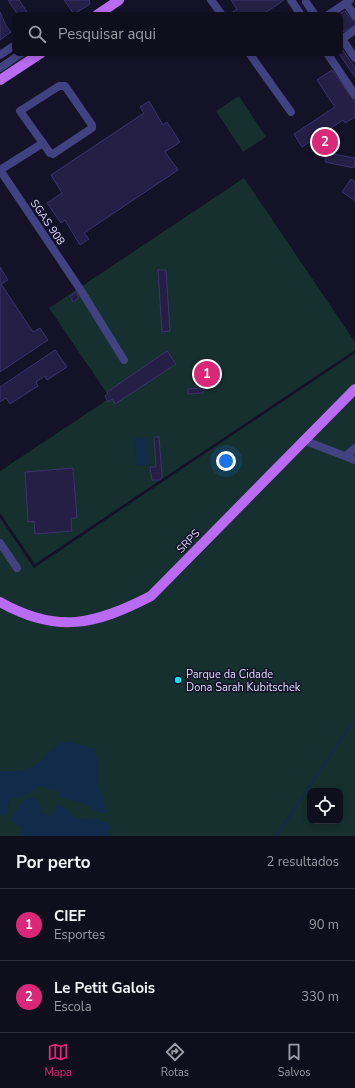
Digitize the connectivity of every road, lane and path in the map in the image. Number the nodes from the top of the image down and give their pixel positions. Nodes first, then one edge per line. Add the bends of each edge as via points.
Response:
1 (119, 0) edge
2 (211, 0) edge
3 (291, 0) edge
4 (307, 1) edge
5 (348, 1) edge
6 (101, 12) edge
7 (220, 12) edge
8 (299, 12) edge
9 (313, 12) edge
10 (332, 12) edge
11 (355, 16) edge
12 (355, 30) edge
13 (343, 38) edge
14 (343, 40) edge
15 (12, 47) edge
16 (0, 55) edge
17 (18, 56) edge
18 (36, 56) edge
19 (251, 56) edge
20 (329, 56) edge
21 (355, 58) edge
22 (0, 68) edge
23 (0, 80) edge
24 (355, 95) edge
25 (292, 112) dead end
26 (43, 143) junction
27 (0, 170) edge
28 (124, 360) dead end
29 (355, 389) edge
30 (303, 440) junction
31 (355, 448) edge
32 (346, 456) junction
33 (355, 460) edge
34 (0, 543) edge
35 (17, 568) dead end
36 (0, 602) edge

1 - 6 main road
2 - 7 lane
3 - 8 lane
4 - 8 lane
4 - 9 lane
5 - 10 lane
5 - 11 lane
12 - 13 lane
14 - 21 lane
15 - 16 lane
17 - 22 lane
18 - 23 main road
19 - 25 lane
20 - 24 lane
26 - 26 lane via 21,110 59,86 65,86 92,128 54,154 50,154
26 - 27 lane
27 - 28 lane, SGAS 908
29 - 30 main road, SRPS
30 - 32 lane
30 - 36 main road, SRPS via 151,596 115,614 88,622 73,623 47,621
31 - 32 lane
32 - 33 lane
34 - 35 lane

